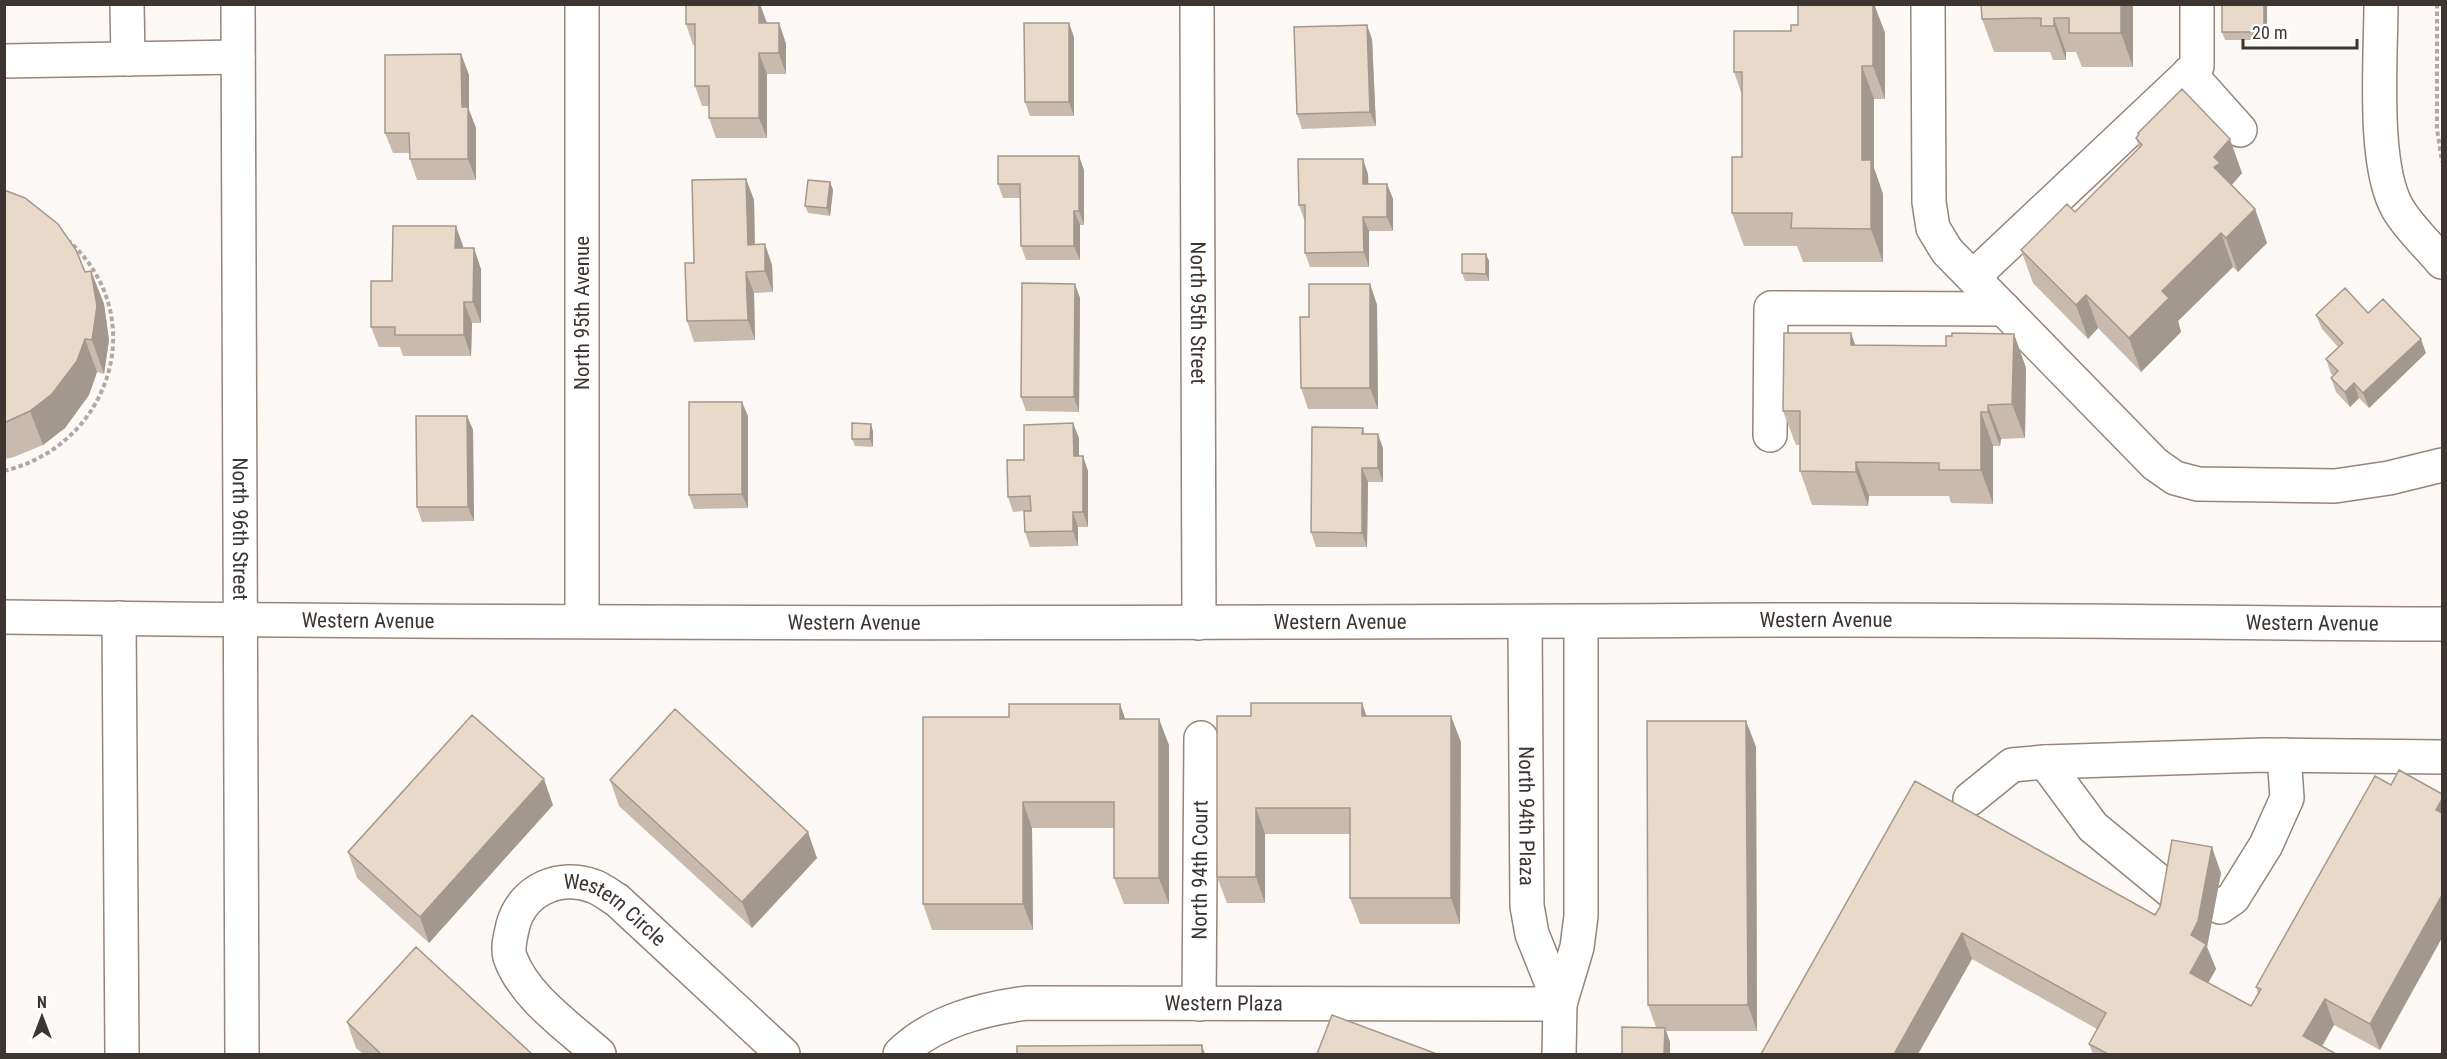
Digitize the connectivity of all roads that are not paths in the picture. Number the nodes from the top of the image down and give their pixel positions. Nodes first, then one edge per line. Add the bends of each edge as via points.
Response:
1 (127, 4) edge
2 (238, 4) edge
3 (582, 4) edge
4 (1197, 4) edge
5 (1928, 4) edge
6 (2197, 4) edge
7 (2381, 4) edge
8 (238, 57) junction
9 (128, 59) junction
10 (4, 61) edge
11 (2189, 73) junction
12 (2240, 130) dead end
13 (2442, 262) edge
14 (1973, 277) junction
15 (2004, 309) junction
16 (1770, 435) dead end
17 (2442, 465) edge
18 (4, 617) edge
19 (119, 618) junction
20 (239, 620) junction
21 (582, 621) junction
22 (1524, 622) junction
23 (1581, 622) junction
24 (1199, 623) junction
25 (2442, 624) edge
26 (1201, 738) dead end
27 (2284, 755) junction
28 (2442, 757) edge
29 (2045, 762) junction
30 (1970, 799) dead end
31 (2172, 892) edge
32 (2220, 907) dead end
33 (1199, 1004) junction
34 (1560, 1004) junction
35 (122, 1054) edge
36 (242, 1054) edge
37 (599, 1054) edge
38 (783, 1054) edge
39 (900, 1054) edge
40 (1559, 1054) edge

1 - 9 street
2 - 8 street, North 96th Street
3 - 21 street, North 95th Avenue
4 - 24 street, North 95th Street
5 - 14 street via 1929,202 1933,228 1947,251
6 - 11 street via 2197,66
7 - 13 street via 2386,183 2398,210
8 - 9 street
8 - 20 street, North 96th Street
9 - 10 street
11 - 12 street
11 - 14 street
14 - 15 street
15 - 16 street via 1771,308
15 - 17 street via 2155,465 2175,478 2198,484 2335,486
18 - 19 street, Western Avenue
19 - 20 street, Western Avenue
19 - 35 street
20 - 21 street, Western Avenue
20 - 36 street, North 96th Street
21 - 24 street, Western Avenue
22 - 23 street, Western Avenue
22 - 24 street, Western Avenue
22 - 34 street, North 94th Plaza via 1527,906 1532,934
23 - 25 street, Western Avenue
23 - 34 street, North 94th Plaza via 1581,916 1577,947
26 - 33 street, North 94th Court
27 - 28 street
27 - 29 street
27 - 32 street via 2288,798 2266,845 2233,898
29 - 30 street via 2012,765
29 - 31 street via 2093,827
33 - 34 street, Western Plaza
33 - 39 street, Western Plaza via 1027,1003 999,1007 965,1016 921,1037
34 - 40 street, North 94th Plaza
37 - 38 street, Western Circle via 528,989 509,954 517,913 535,892 552,883 595,886 617,900

